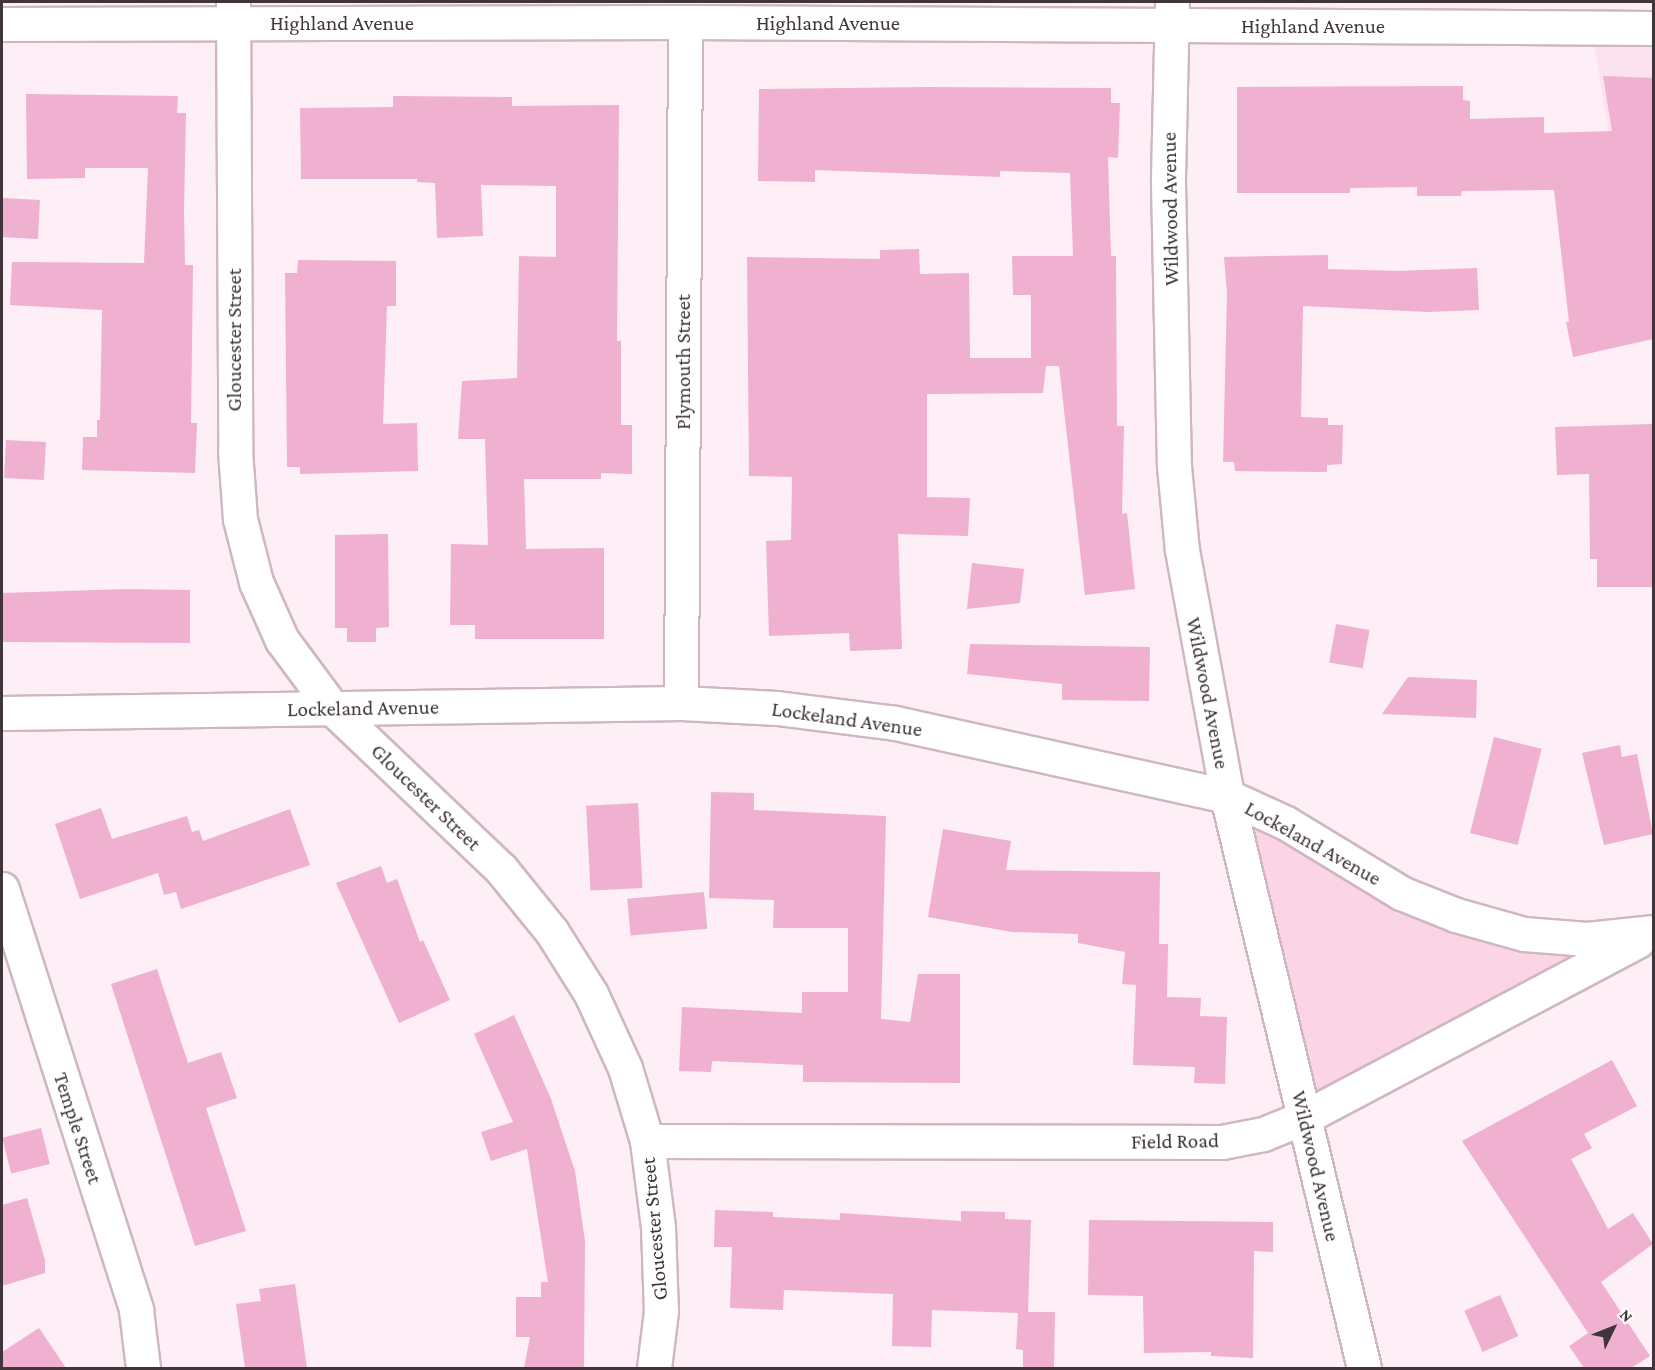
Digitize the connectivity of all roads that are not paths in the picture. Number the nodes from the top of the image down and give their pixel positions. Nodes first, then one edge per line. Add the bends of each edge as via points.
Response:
1 (233, 12) edge
2 (1171, 14) edge
3 (685, 22) junction
4 (2, 24) edge
5 (1653, 28) edge
6 (681, 703) junction
7 (333, 709) junction
8 (2, 713) edge
9 (1227, 796) junction
10 (2, 889) edge
11 (1653, 932) edge
12 (1305, 1117) junction
13 (646, 1142) junction
14 (143, 1368) edge
15 (654, 1368) edge
16 (1364, 1368) edge

1 - 3 street, Highland Avenue
1 - 4 street, Highland Avenue
1 - 7 street, Gloucester Street via 235,450 240,519 256,582 282,640
2 - 3 street, Highland Avenue
2 - 5 street, Highland Avenue
2 - 9 street, Wildwood Avenue via 1168,183 1174,466 1196,633
3 - 6 street, Plymouth Street
6 - 7 street, Lockeland Avenue
6 - 9 street, Lockeland Avenue via 777,708 895,723
7 - 8 street, Lockeland Avenue
7 - 13 street, Gloucester Street via 501,869 552,932 591,994 625,1068
9 - 11 street, Lockeland Avenue via 1286,823 1401,893 1456,915 1524,934 1587,939
9 - 12 street, Wildwood Avenue
10 - 14 street, Temple Street via 136,1310
11 - 12 street, Field Road
12 - 13 street, Field Road via 1263,1134 1222,1142
12 - 16 street, Wildwood Avenue
13 - 15 street, Gloucester Street via 658,1227 661,1311

